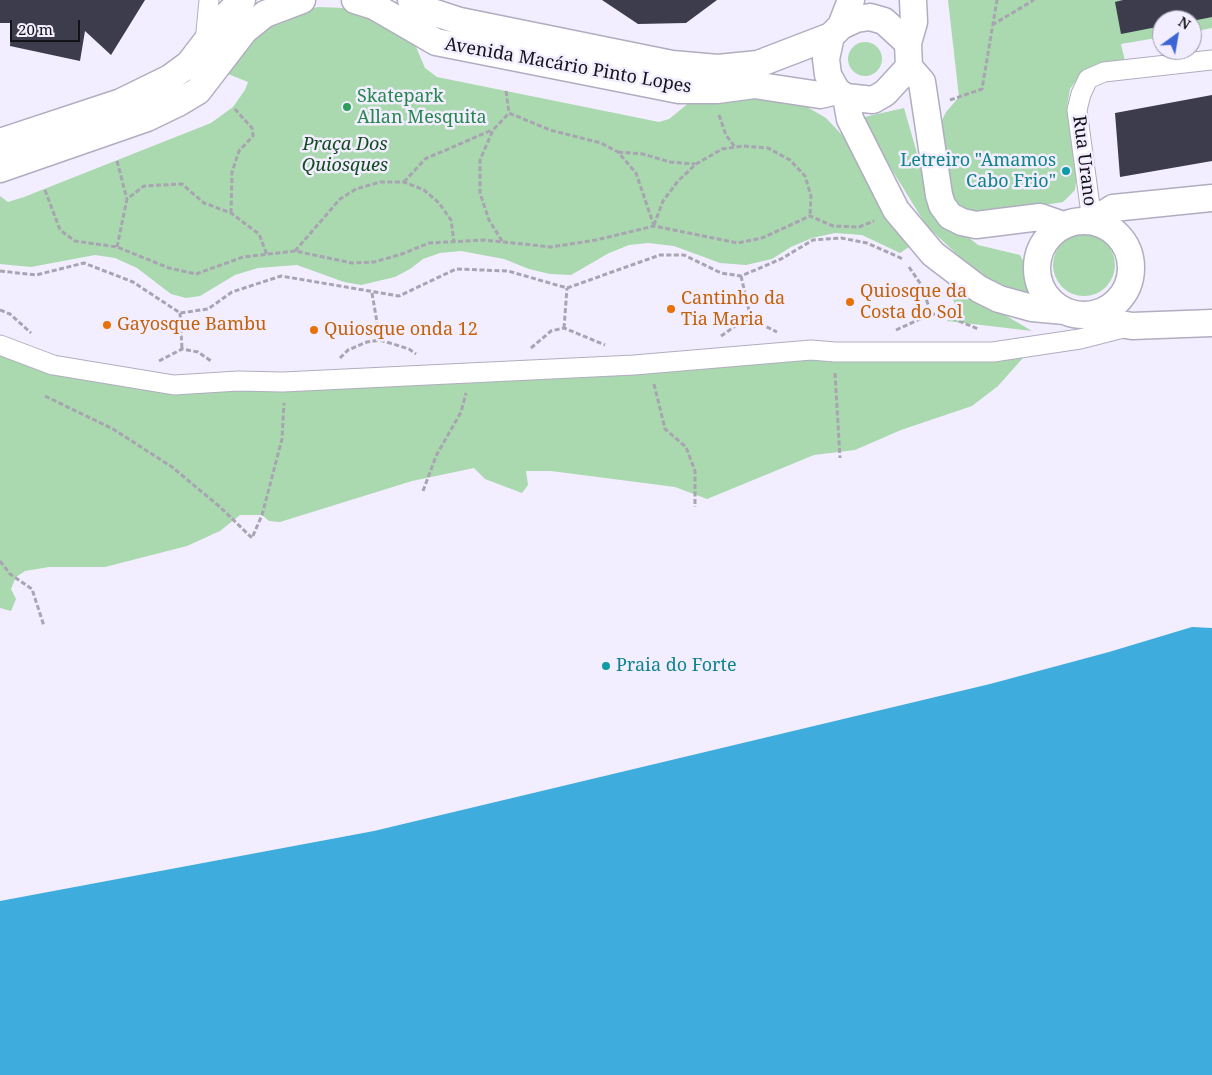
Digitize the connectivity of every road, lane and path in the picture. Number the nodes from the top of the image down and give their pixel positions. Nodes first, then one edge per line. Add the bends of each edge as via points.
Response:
1 (209, 0) edge
2 (242, 0) edge
3 (302, 0) edge
4 (356, 0) edge
5 (411, 0) edge
6 (851, 0) edge
7 (913, 0) edge
8 (997, 0) edge
9 (1034, 0) edge
10 (992, 25) junction
11 (836, 31) junction
12 (205, 43) junction
13 (908, 55) junction
14 (1212, 60) edge
15 (717, 90) junction
16 (506, 91) dead end
17 (842, 94) junction
18 (233, 107) dead end
19 (926, 109) junction
20 (509, 113) junction
21 (493, 130) junction
22 (0, 142) edge
23 (735, 147) junction
24 (618, 152) junction
25 (117, 161) dead end
26 (696, 164) junction
27 (0, 169) edge
28 (404, 182) junction
29 (45, 190) dead end
30 (1212, 198) edge
31 (127, 199) junction
32 (896, 210) junction
33 (231, 213) junction
34 (810, 216) junction
35 (1092, 222) junction
36 (1063, 225) junction
37 (654, 226) junction
38 (502, 241) junction
39 (454, 242) junction
40 (117, 247) junction
41 (295, 251) junction
42 (267, 255) junction
43 (0, 271) edge
44 (742, 276) junction
45 (567, 288) junction
46 (372, 293) junction
47 (1065, 311) junction
48 (180, 313) junction
49 (931, 314) dead end
50 (1094, 314) junction
51 (751, 319) dead end
52 (1212, 323) edge
53 (1132, 326) junction
54 (564, 328) dead end
55 (380, 340) dead end
56 (0, 345) edge
57 (182, 349) dead end
58 (835, 352) junction
59 (651, 363) junction
60 (466, 373) junction
61 (283, 382) junction
62 (45, 396) dead end
63 (840, 458) dead end
64 (423, 491) dead end
65 (695, 507) dead end
66 (0, 561) edge
67 (44, 626) dead end

1 - 12 street
2 - 12 main road
3 - 27 main road via 265,14 244,31 198,91 178,103 147,118
4 - 15 main road, Avenida Macário Pinto Lopes via 374,6 436,42 679,90
5 - 11 main road, Avenida Macário Pinto Lopes via 426,10 460,21 672,64 718,68 758,64
6 - 11 main road
7 - 13 main road via 914,22
8 - 10 path
9 - 10 path
10 - 19 path via 982,89
11 - 13 main road, Avenida Macário Pinto Lopes via 856,20 884,21 896,30
11 - 17 main road via 826,59 828,75
12 - 22 main road via 189,64 146,91
13 - 17 main road, Avenida Macário Pinto Lopes via 898,82 885,93 873,100
13 - 19 main road, Avenida Macário Pinto Lopes via 922,82
14 - 35 street, Rua Urano via 1104,72 1088,79 1080,94 1077,110
15 - 17 main road, Avenida Macário Pinto Lopes via 754,85 820,95
15 - 23 path via 714,102 726,135
16 - 20 path
17 - 32 main road via 850,119
18 - 33 path via 252,128 253,136 239,151 232,172
19 - 36 main road, Avenida Macário Pinto Lopes via 939,195 950,216 976,225 1040,217
20 - 21 path
20 - 24 path via 550,130 601,143
21 - 28 path via 424,159
21 - 38 path via 480,160 480,193 489,220
23 - 26 path via 722,149
23 - 34 path via 768,148 790,160 805,176 812,196
24 - 26 path
24 - 37 path via 636,173
25 - 31 path
26 - 37 path via 663,201
28 - 39 path via 424,190 439,203 451,220
28 - 41 path via 380,182 356,189 340,199
29 - 40 path via 60,230 76,241
30 - 35 main road via 1113,208
31 - 33 path via 144,186 182,184 204,203
31 - 40 path
32 - 34 path via 859,226 833,226
32 - 47 main road via 933,254 979,289 1017,306
33 - 42 path via 259,234
34 - 37 path via 762,238 738,243
35 - 36 main road
35 - 50 main road via 1106,226 1117,235 1130,260 1130,274 1119,300
36 - 47 main road via 1046,240 1037,261 1037,276 1052,303
37 - 38 path via 570,246
38 - 39 path
39 - 41 path via 429,243 374,262 352,263
40 - 42 path via 169,268 196,274 243,257
41 - 42 path
43 - 48 path via 36,274 84,264 133,282
44 - 45 path via 721,273 684,255 660,255
44 - 49 path via 813,240 842,238 867,244 904,260 922,286
44 - 51 path
45 - 46 path via 508,271 456,269 399,296
45 - 54 path
46 - 48 path via 281,276 232,292 208,309
46 - 55 path
47 - 50 main road via 1079,315
48 - 57 path
50 - 53 main road
52 - 53 main road
53 - 58 street via 1080,339 993,352
56 - 61 street via 53,364 174,385
58 - 59 street via 811,350
58 - 63 path
59 - 60 street
59 - 65 path via 665,429 686,447 695,471
60 - 61 street
60 - 64 path via 466,398 436,456
61 - 62 path via 282,439 262,515 252,538 172,466 113,429
66 - 67 path via 10,574 32,589

